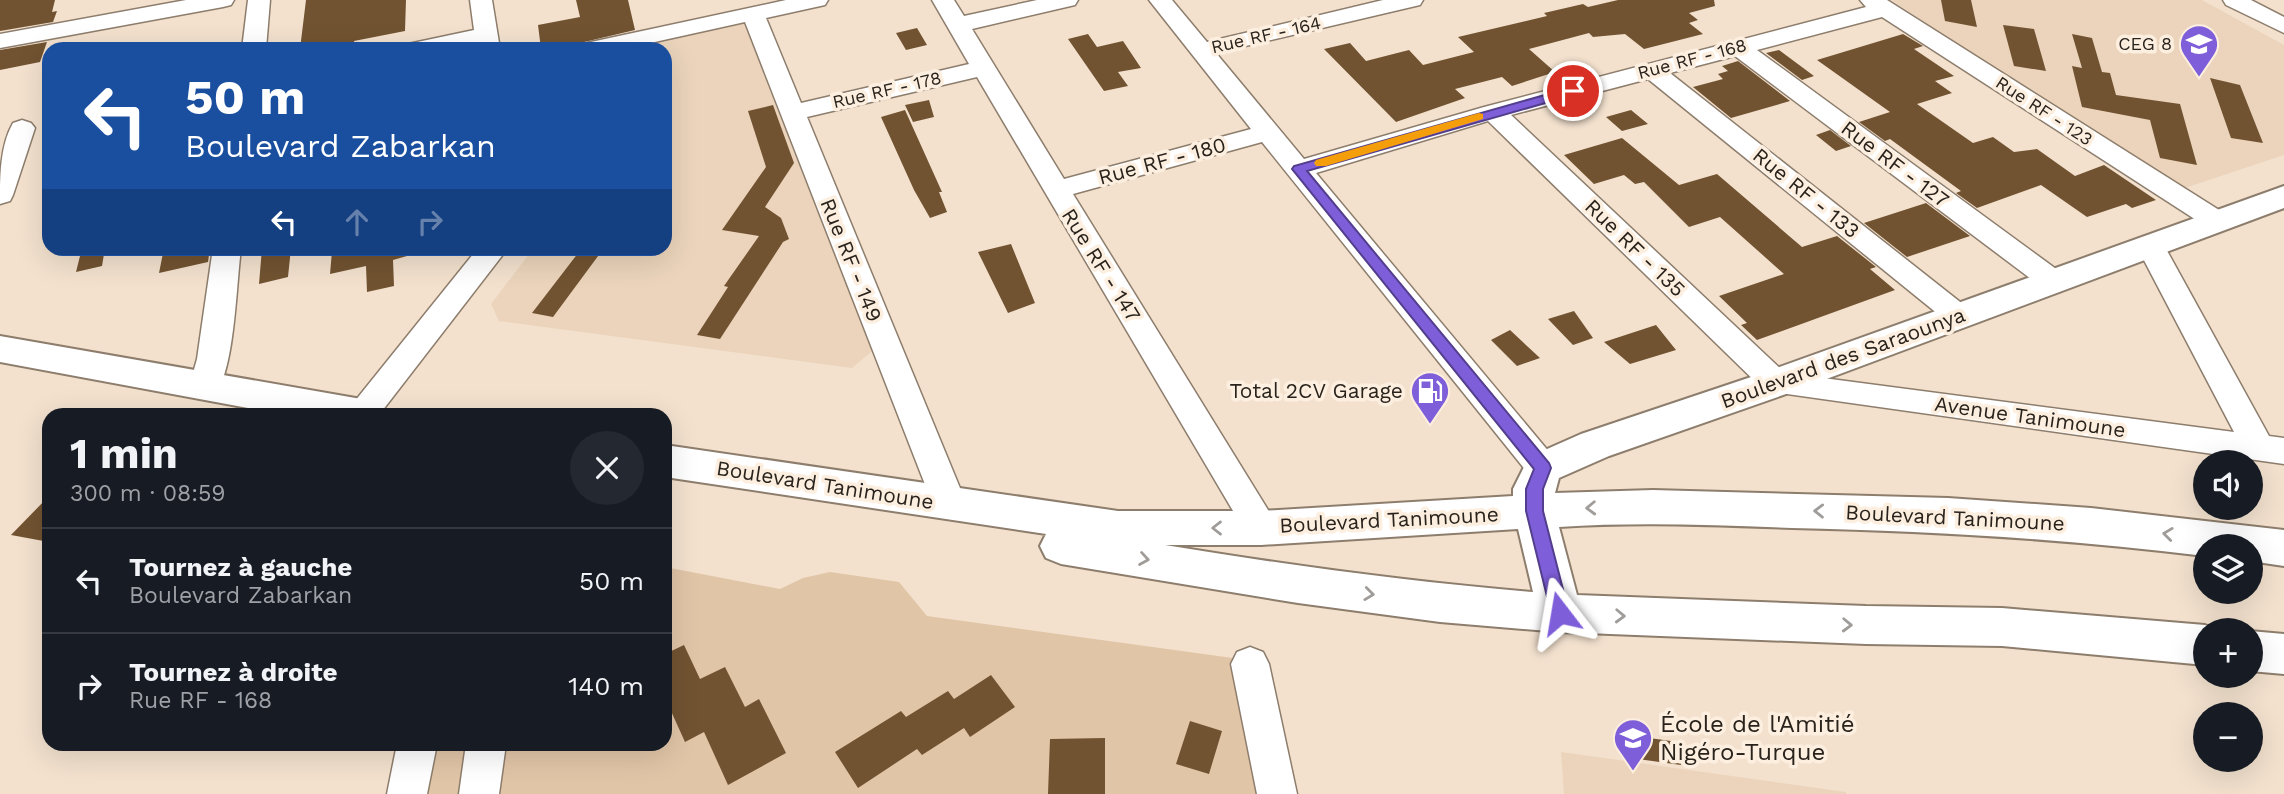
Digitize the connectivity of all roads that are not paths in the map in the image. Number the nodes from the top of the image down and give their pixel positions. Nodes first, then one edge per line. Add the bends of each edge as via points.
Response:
1 (223, 0) edge
2 (259, 0) edge
3 (481, 0) edge
4 (817, 0) edge
5 (943, 0) edge
6 (1068, 0) edge
7 (1160, 0) edge
8 (1412, 0) edge
9 (2236, 1) edge
10 (1878, 5) edge
11 (2284, 10) edge
12 (753, 13) junction
13 (957, 25) junction
14 (2284, 26) edge
15 (0, 41) edge
16 (255, 42) edge
17 (486, 42) edge
18 (622, 42) edge
19 (1738, 47) junction
20 (1201, 50) junction
21 (983, 68) junction
22 (1652, 70) junction
23 (1493, 112) junction
24 (792, 113) junction
25 (42, 124) edge
26 (11, 130) edge
27 (1268, 132) junction
28 (1298, 169) junction
29 (1055, 190) junction
30 (0, 195) edge
31 (2284, 197) edge
32 (2217, 221) junction
33 (2151, 246) junction
34 (226, 256) edge
35 (488, 256) edge
36 (2053, 281) junction
37 (1959, 316) junction
38 (0, 349) edge
39 (0, 372) edge
40 (1776, 383) junction
41 (205, 387) junction
42 (213, 408) edge
43 (327, 408) edge
44 (367, 408) edge
45 (2272, 449) edge
46 (672, 462) edge
47 (1543, 468) junction
48 (672, 485) edge
49 (950, 505) junction
50 (1534, 511) junction
51 (1261, 528) junction
52 (2284, 548) edge
53 (1560, 613) junction
54 (2193, 644) edge
55 (2263, 652) edge
56 (2284, 654) edge
57 (1250, 664) dead end
58 (416, 751) edge
59 (485, 751) edge
60 (407, 794) edge
61 (479, 794) edge
62 (1277, 794) edge

1 - 15 street
2 - 16 street
3 - 17 street
4 - 12 street
5 - 13 street, Rue RF - 147
6 - 13 street
7 - 20 street
8 - 20 street, Rue RF - 164
9 - 11 street
9 - 14 street
10 - 19 street, Rue RF - 168
10 - 32 street, Rue RF - 123
12 - 18 street
12 - 24 street, Rue RF - 149
13 - 21 street, Rue RF - 147
19 - 22 street, Rue RF - 168
19 - 36 street, Rue RF - 127
20 - 27 street
21 - 24 street, Rue RF - 178
21 - 29 street, Rue RF - 147
22 - 23 street, Rue RF - 168
22 - 37 street, Rue RF - 133
23 - 28 street, Rue RF - 168
23 - 40 street, Rue RF - 135
24 - 49 street, Rue RF - 149
25 - 26 street
26 - 30 street
27 - 28 street
27 - 29 street, Rue RF - 180
28 - 47 street
29 - 51 street, Rue RF - 147
31 - 32 main road, Boulevard des Saraounya
32 - 33 main road, Boulevard des Saraounya
33 - 36 main road, Boulevard des Saraounya
33 - 45 street
34 - 41 street
35 - 44 street
36 - 37 main road, Boulevard des Saraounya
37 - 40 main road, Boulevard des Saraounya
38 - 41 main road
39 - 42 main road
40 - 45 street, Avenue Tanimoune
40 - 47 main road, Boulevard des Saraounya via 1595,445
41 - 43 main road
46 - 49 main road, Boulevard Tanimoune
47 - 50 main road via 1534,489
48 -> 53 main road, Boulevard Tanimoune via 1297,584
51 -> 49 main road, Boulevard Tanimoune via 1118,528
50 - 51 main road, Boulevard Tanimoune
52 -> 50 main road, Boulevard Tanimoune via 2091,525 1948,515 1653,507
50 - 53 main road
53 -> 54 main road, Boulevard Tanimoune via 2002,627
55 - 56 main road
57 - 62 street
58 - 60 street
59 - 61 street

